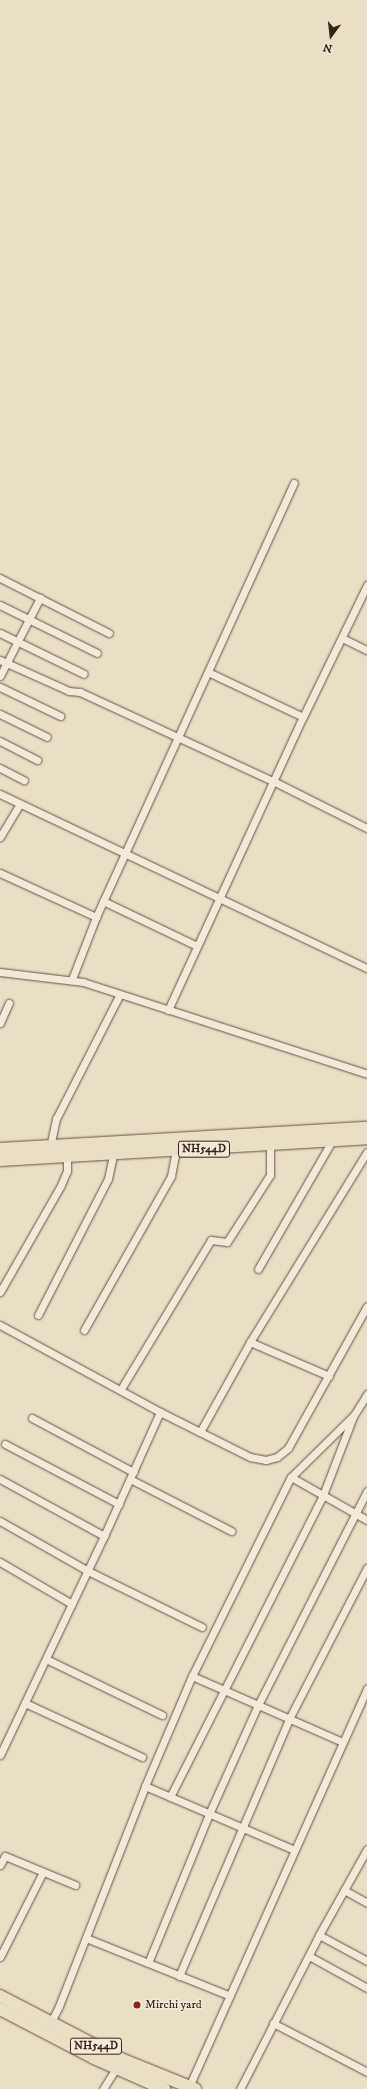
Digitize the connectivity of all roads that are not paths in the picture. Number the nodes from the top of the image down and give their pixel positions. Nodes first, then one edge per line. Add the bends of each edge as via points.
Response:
1 (294, 483) dead end
2 (0, 578) edge
3 (367, 585) edge
4 (40, 598) junction
5 (0, 605) edge
6 (30, 620) junction
7 (0, 633) edge
8 (109, 633) dead end
9 (342, 638) junction
10 (18, 642) junction
11 (367, 650) edge
12 (97, 653) dead end
13 (3, 661) edge
14 (208, 672) junction
15 (84, 674) dead end
16 (0, 676) edge
17 (0, 687) edge
18 (0, 714) edge
19 (60, 716) dead end
20 (303, 717) junction
21 (47, 737) dead end
22 (178, 739) junction
23 (0, 742) edge
24 (37, 760) dead end
25 (0, 768) edge
26 (24, 780) dead end
27 (273, 781) junction
28 (0, 794) edge
29 (20, 804) junction
30 (3, 824) edge
31 (367, 828) edge
32 (0, 837) edge
33 (127, 854) junction
34 (0, 873) edge
35 (221, 899) junction
36 (104, 901) junction
37 (96, 917) junction
38 (197, 946) junction
39 (367, 968) edge
40 (0, 972) edge
41 (72, 979) junction
42 (120, 994) junction
43 (9, 1003) dead end
44 (168, 1010) junction
45 (0, 1023) edge
46 (367, 1073) edge
47 (367, 1128) edge
48 (367, 1138) edge
49 (332, 1140) junction
50 (270, 1145) junction
51 (50, 1147) junction
52 (0, 1149) edge
53 (176, 1151) junction
54 (367, 1152) edge
55 (113, 1155) junction
56 (67, 1157) junction
57 (0, 1160) edge
58 (258, 1269) dead end
59 (0, 1292) edge
60 (367, 1306) edge
61 (38, 1315) dead end
62 (0, 1324) edge
63 (84, 1330) dead end
64 (250, 1342) junction
65 (329, 1376) junction
66 (121, 1389) junction
67 (367, 1394) edge
68 (160, 1412) junction
69 (354, 1415) junction
70 (32, 1418) dead end
71 (200, 1432) junction
72 (6, 1444) dead end
73 (132, 1476) junction
74 (291, 1477) junction
75 (0, 1478) edge
76 (367, 1491) edge
77 (323, 1495) junction
78 (119, 1504) junction
79 (355, 1513) junction
80 (367, 1520) edge
81 (0, 1521) edge
82 (231, 1531) dead end
83 (104, 1536) junction
84 (0, 1562) edge
85 (367, 1568) edge
86 (88, 1572) junction
87 (72, 1604) junction
88 (202, 1627) dead end
89 (46, 1658) junction
90 (192, 1676) junction
91 (367, 1688) edge
92 (223, 1689) junction
93 (25, 1703) junction
94 (258, 1705) junction
95 (162, 1715) dead end
96 (289, 1719) junction
97 (342, 1742) junction
98 (0, 1755) edge
99 (142, 1757) dead end
100 (146, 1786) junction
101 (170, 1797) junction
102 (209, 1814) junction
103 (243, 1828) junction
104 (367, 1849) edge
105 (294, 1850) junction
106 (0, 1865) edge
107 (43, 1872) junction
108 (75, 1885) dead end
109 (344, 1890) junction
110 (367, 1903) edge
111 (319, 1935) junction
112 (86, 1938) junction
113 (309, 1956) junction
114 (0, 1957) edge
115 (367, 1961) edge
116 (148, 1963) junction
117 (180, 1976) junction
118 (367, 1988) edge
119 (0, 1996) edge
120 (230, 1996) junction
121 (0, 2009) edge
122 (51, 2022) junction
123 (273, 2023) junction
124 (116, 2068) junction
125 (367, 2072) edge
126 (156, 2087) edge
127 (190, 2088) edge
128 (103, 2089) edge
129 (240, 2089) edge

1 - 14 street
2 - 4 street
3 - 9 street
4 - 6 street
4 - 8 street
5 - 6 street
6 - 10 street
6 - 12 street
7 - 10 street
9 - 11 street
9 - 20 street
10 - 13 street
10 - 15 street
13 - 16 street
13 - 22 street via 70,691 80,692
14 - 20 street
14 - 22 street
17 - 19 street
18 - 21 street
20 - 27 street
22 - 27 street
22 - 33 street
23 - 24 street
25 - 26 street
27 - 31 street
27 - 35 street
28 - 29 street
29 - 30 street
29 - 33 street
30 - 32 street
33 - 35 street
33 - 36 street
34 - 37 street
35 - 38 street
35 - 39 street
36 - 37 street
36 - 38 street
37 - 41 street
38 - 44 street
40 - 41 street
41 - 42 street
42 - 44 street
42 - 51 street via 56,1119
43 - 45 street
44 - 46 street
47 - 51 highway, NH544D
48 - 49 highway, NH544D
49 - 50 highway, NH544D
49 - 58 street
50 - 53 highway, NH544D
50 - 66 street via 270,1175 227,1242 212,1240
51 - 52 highway, NH544D
53 - 55 highway, NH544D
53 - 63 street via 171,1176
54 - 64 street
55 - 56 highway, NH544D
55 - 61 street via 108,1179
56 - 57 highway, NH544D
56 - 59 street via 67,1170 61,1185
60 - 65 street
62 - 66 street
64 - 65 street
64 - 71 street
65 - 71 street via 288,1448 277,1458 266,1460 250,1457
66 - 68 street
67 - 69 street
68 - 71 street
68 - 73 street
69 - 74 street
69 - 77 street
70 - 73 street
72 - 78 street
73 - 78 street
73 - 82 street
74 - 77 street
74 - 90 street
75 - 83 street
76 - 79 street
77 - 79 street
77 - 92 street
78 - 83 street
79 - 80 street
79 - 94 street
81 - 86 street
83 - 86 street
84 - 87 street
85 - 96 street
86 - 87 street
86 - 88 street
87 - 89 street
89 - 93 street
89 - 95 street
90 - 92 street
90 - 100 street
91 - 97 street
92 - 94 street
92 - 101 street
93 - 98 street
93 - 99 street
94 - 96 street
94 - 102 street
96 - 97 street
96 - 103 street
97 - 105 street
100 - 101 street
100 - 112 street
101 - 102 street
102 - 103 street
102 - 116 street
103 - 105 street
103 - 117 street
104 - 109 street
105 - 120 street
106 - 107 street via 5,1856
107 - 108 street
107 - 114 street
109 - 110 street
109 - 111 street
111 - 113 street
111 - 115 street
112 - 116 street
112 - 122 street
113 - 118 street
113 - 123 street
116 - 117 street
117 - 120 street
119 - 122 highway, NH544D
120 - 127 street
121 - 124 highway, NH544D
122 - 127 highway, NH544D via 121,2059
123 - 125 street
123 - 129 street
124 - 126 highway, NH544D
124 - 128 street

